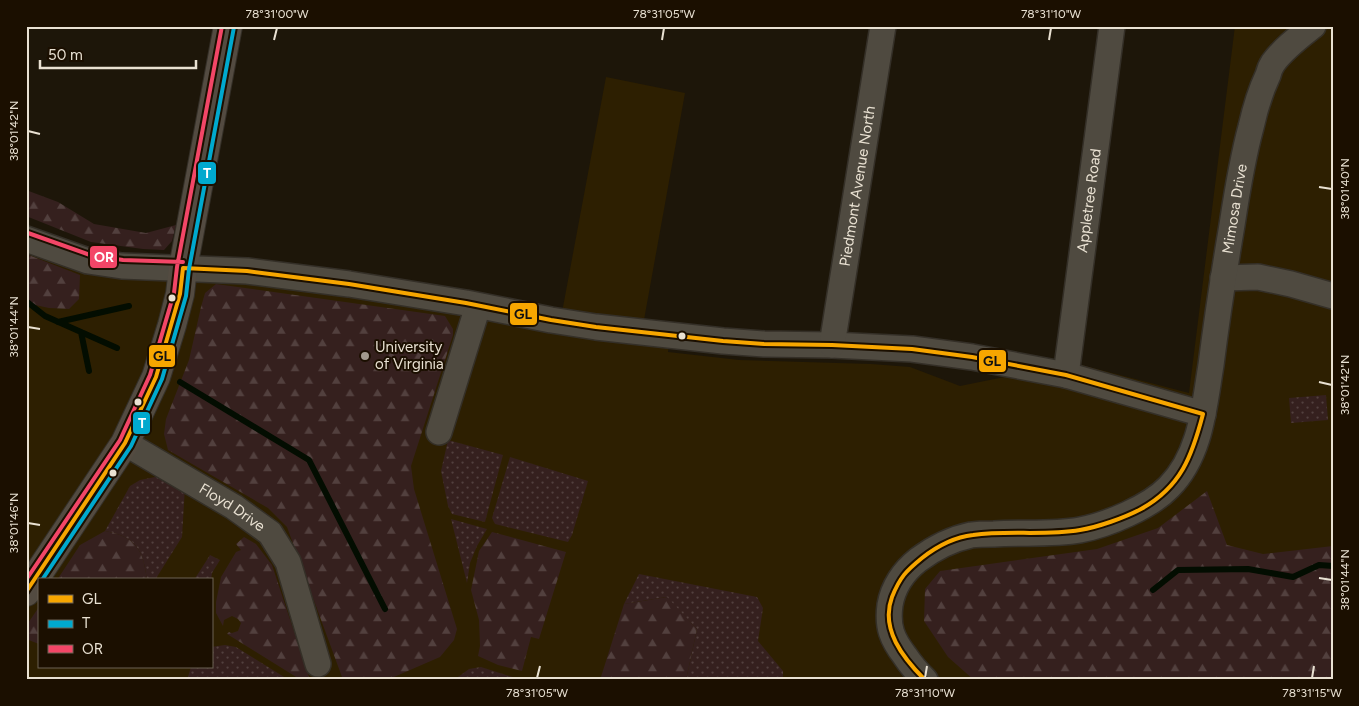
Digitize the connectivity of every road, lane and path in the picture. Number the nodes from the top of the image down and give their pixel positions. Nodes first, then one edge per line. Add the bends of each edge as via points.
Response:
1 (228, 26) edge
2 (883, 26) edge
3 (1112, 26) edge
4 (1314, 26) edge
5 (26, 239) edge
6 (183, 268) junction
7 (1223, 278) junction
8 (1333, 296) edge
9 (478, 306) junction
10 (832, 345) junction
11 (1066, 375) junction
12 (1203, 414) junction
13 (439, 432) dead end
14 (125, 443) junction
15 (26, 592) edge
16 (318, 664) dead end
17 (926, 680) edge

1 - 6 main road
2 - 10 street, Piedmont Avenue North
3 - 11 street, Appletree Road
4 - 7 street, Mimosa Drive via 1273,63 1260,93 1243,159
5 - 6 street via 88,261
6 - 9 street via 247,271 350,284
6 - 14 main road via 180,294 156,377
7 - 8 street via 1258,277
7 - 12 street, Mimosa Drive
9 - 10 street via 578,324 714,340
9 - 13 street
10 - 11 street via 912,349
11 - 12 street
12 - 17 street, Mimosa Drive via 1196,442 1182,473 1167,490 1142,508 1081,530 972,535 946,543 905,572 890,603 889,622 898,648
14 - 15 main road
14 - 16 street, Floyd Drive via 234,507 270,533 288,562

